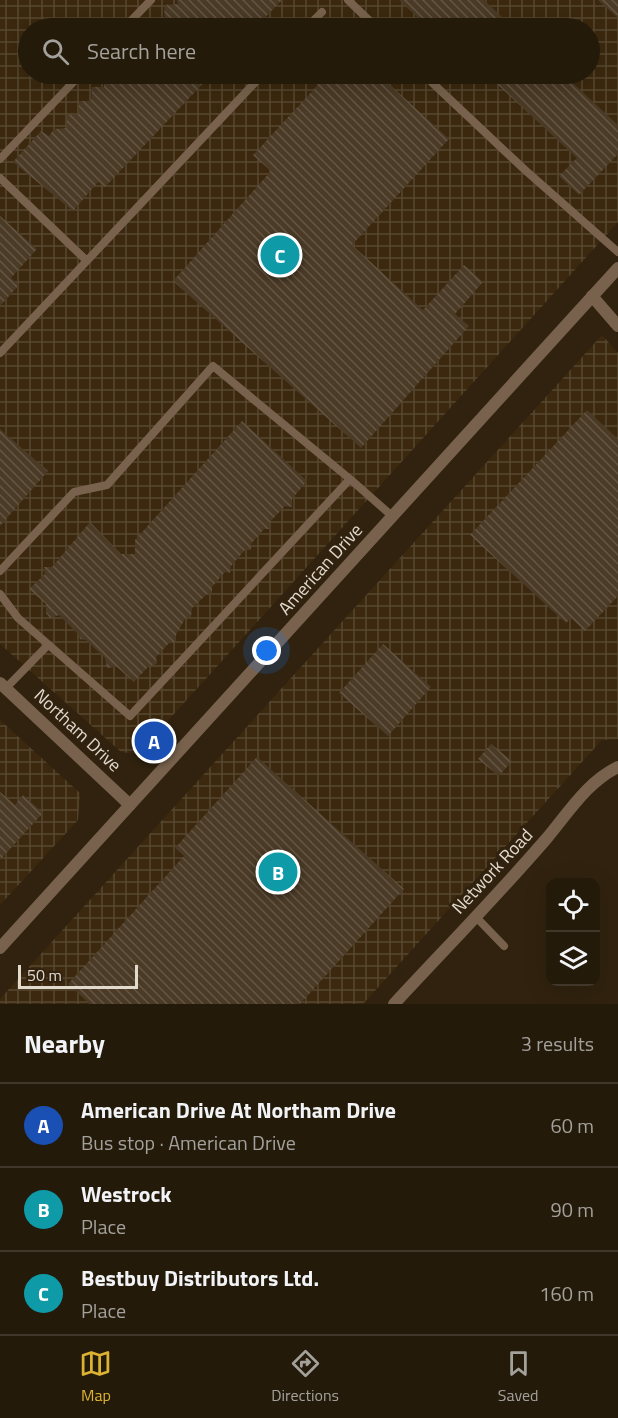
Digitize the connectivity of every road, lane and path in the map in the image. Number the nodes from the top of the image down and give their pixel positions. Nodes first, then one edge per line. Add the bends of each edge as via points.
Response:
1 (151, 0) edge
2 (348, 0) edge
3 (322, 12) dead end
4 (134, 18) edge
5 (316, 18) edge
6 (367, 18) edge
7 (71, 84) edge
8 (254, 84) edge
9 (434, 84) edge
10 (0, 159) edge
11 (0, 178) edge
12 (618, 252) edge
13 (86, 260) junction
14 (618, 268) edge
15 (592, 296) junction
16 (618, 326) edge
17 (0, 353) edge
18 (350, 479) junction
19 (392, 516) junction
20 (0, 571) edge
21 (0, 594) edge
22 (48, 645) junction
23 (3, 685) edge
24 (618, 767) edge
25 (130, 805) junction
26 (475, 916) junction
27 (504, 946) dead end
28 (0, 948) edge
29 (394, 1004) edge

1 - 4 lane
2 - 6 lane
3 - 5 lane
7 - 10 lane
8 - 13 lane
9 - 12 lane
11 - 13 lane
13 - 17 lane
14 - 15 street, American Drive
15 - 16 street
15 - 19 street, American Drive
18 - 19 lane
18 - 20 lane via 213,366 107,485 74,492
18 - 22 lane via 130,716
19 - 25 street, American Drive
21 - 22 lane via 18,618
22 - 23 lane
23 - 25 street, Northam Drive
24 - 26 street, Network Road via 604,774 575,803
25 - 28 street, American Drive
26 - 27 lane
26 - 29 street, Network Road

